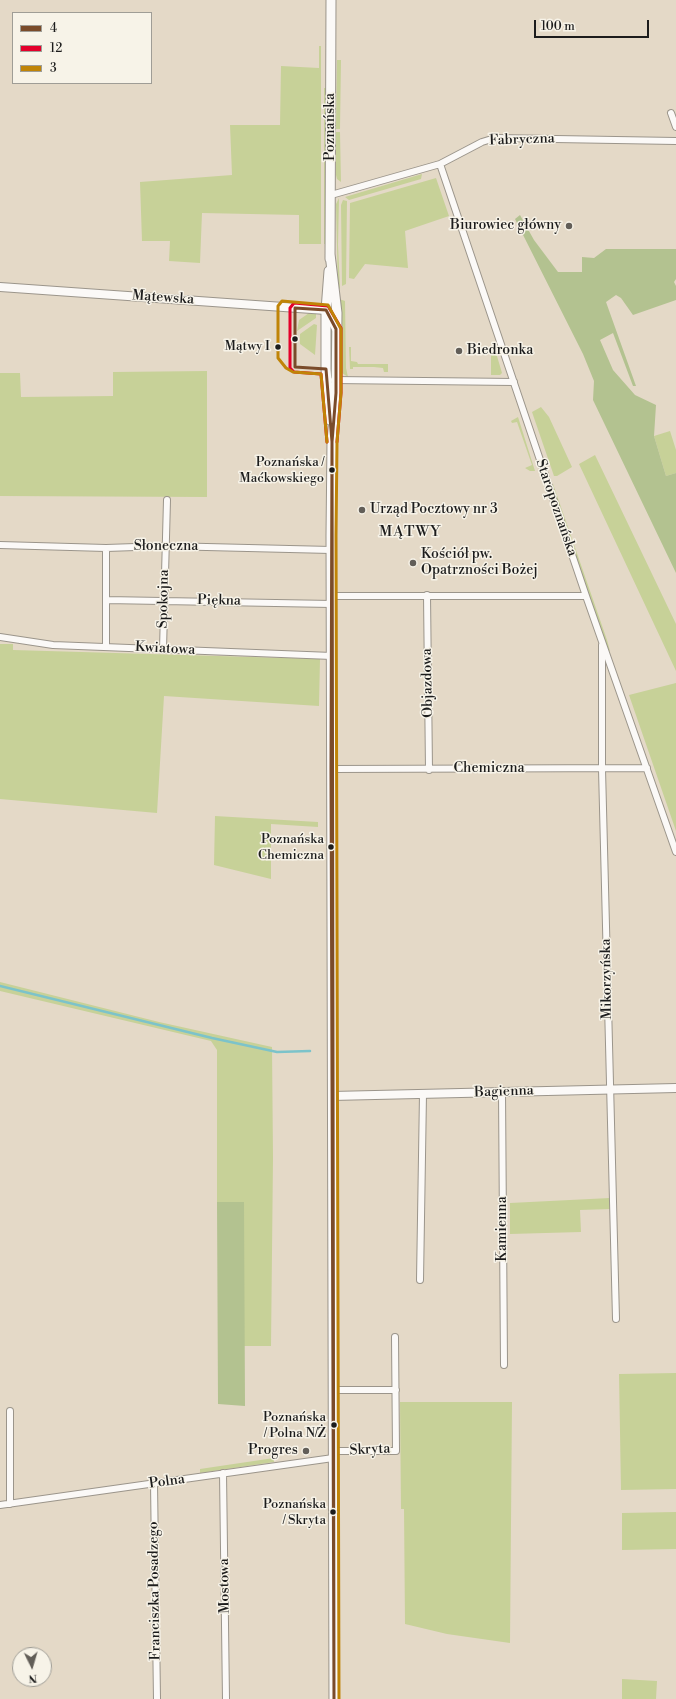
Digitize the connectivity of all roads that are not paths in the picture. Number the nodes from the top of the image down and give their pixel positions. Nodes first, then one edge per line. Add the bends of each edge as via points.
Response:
1 (331, 0) edge
2 (671, 113) dead end
3 (676, 127) edge
4 (676, 141) edge
5 (440, 164) junction
6 (331, 195) junction
7 (330, 254) junction
8 (0, 287) edge
9 (335, 294) junction
10 (326, 310) junction
11 (336, 329) junction
12 (326, 380) junction
13 (336, 380) junction
14 (514, 382) junction
15 (332, 442) junction
16 (166, 500) dead end
17 (0, 545) edge
18 (165, 546) junction
19 (106, 548) junction
20 (331, 550) junction
21 (427, 595) junction
22 (586, 596) junction
23 (106, 600) junction
24 (165, 600) junction
25 (332, 600) junction
26 (0, 637) edge
27 (602, 640) junction
28 (106, 646) junction
29 (163, 650) junction
30 (332, 656) junction
31 (613, 673) junction
32 (601, 675) junction
33 (602, 768) junction
34 (647, 768) junction
35 (331, 769) junction
36 (429, 770) junction
37 (676, 852) edge
38 (676, 1088) edge
39 (610, 1090) junction
40 (502, 1092) junction
41 (423, 1094) junction
42 (332, 1096) junction
43 (420, 1280) dead end
44 (616, 1319) dead end
45 (395, 1337) dead end
46 (504, 1366) dead end
47 (333, 1390) junction
48 (396, 1390) junction
49 (10, 1411) dead end
50 (333, 1455) junction
51 (223, 1473) junction
52 (154, 1483) junction
53 (10, 1504) junction
54 (0, 1505) edge
55 (156, 1699) edge
56 (226, 1699) edge
57 (334, 1699) edge

1 - 6 main road, Poznańska
2 - 3 street
4 - 5 street, Fabryczna via 495,138
5 - 6 street, Fabryczna
5 - 14 street, Staropoznańska
6 - 7 main road, Poznańska
7 - 9 main road, Poznańska
7 - 10 main road, Poznańska
8 - 10 street, Mątewska
9 - 10 street
9 - 11 main road, Poznańska
10 - 11 street
10 - 12 main road, Poznańska
11 - 13 main road, Poznańska
12 - 13 street
12 - 15 main road, Poznańska
13 - 14 street
13 - 15 main road, Poznańska
14 - 22 street, Staropoznańska
15 - 20 main road, Poznańska
16 - 18 street, Spokojna
17 - 19 street, Słoneczna
18 - 19 street, Słoneczna
18 - 20 street, Słoneczna
18 - 24 street, Spokojna
19 - 23 street
20 - 25 main road, Poznańska
21 - 22 street
21 - 25 street
21 - 36 street, Objazdowa
22 - 27 street, Staropoznańska
23 - 24 street, Piękna
23 - 28 street
24 - 25 street, Piękna
24 - 29 street, Spokojna
25 - 30 main road, Poznańska
26 - 28 street, Kwiatowa via 53,645
27 - 31 street, Staropoznańska
27 - 32 street, Mikorzyńska
28 - 29 street, Kwiatowa
29 - 30 street, Kwiatowa
30 - 35 main road, Poznańska
31 - 32 street
31 - 34 street, Staropoznańska
32 - 33 street, Mikorzyńska
33 - 34 street, Chemiczna
33 - 36 street, Chemiczna
33 - 39 street, Mikorzyńska
34 - 37 street, Staropoznańska
35 - 36 street, Chemiczna
35 - 42 main road, Poznańska
38 - 39 street, Bagienna
39 - 40 street, Bagienna
39 - 44 street, Mikorzyńska
40 - 41 street, Bagienna
40 - 46 street, Kamienna
41 - 42 street, Bagienna
41 - 43 street
42 - 47 main road, Poznańska
45 - 48 street, Skryta
47 - 48 street
47 - 50 main road, Poznańska
48 - 50 street, Skryta via 396,1451
49 - 53 street
50 - 51 street, Polna
50 - 57 main road, Poznańska
51 - 52 street, Polna
51 - 56 street, Mostowa
52 - 53 street, Polna
52 - 55 street, Franciszka Posadzego
53 - 54 street, Polna

